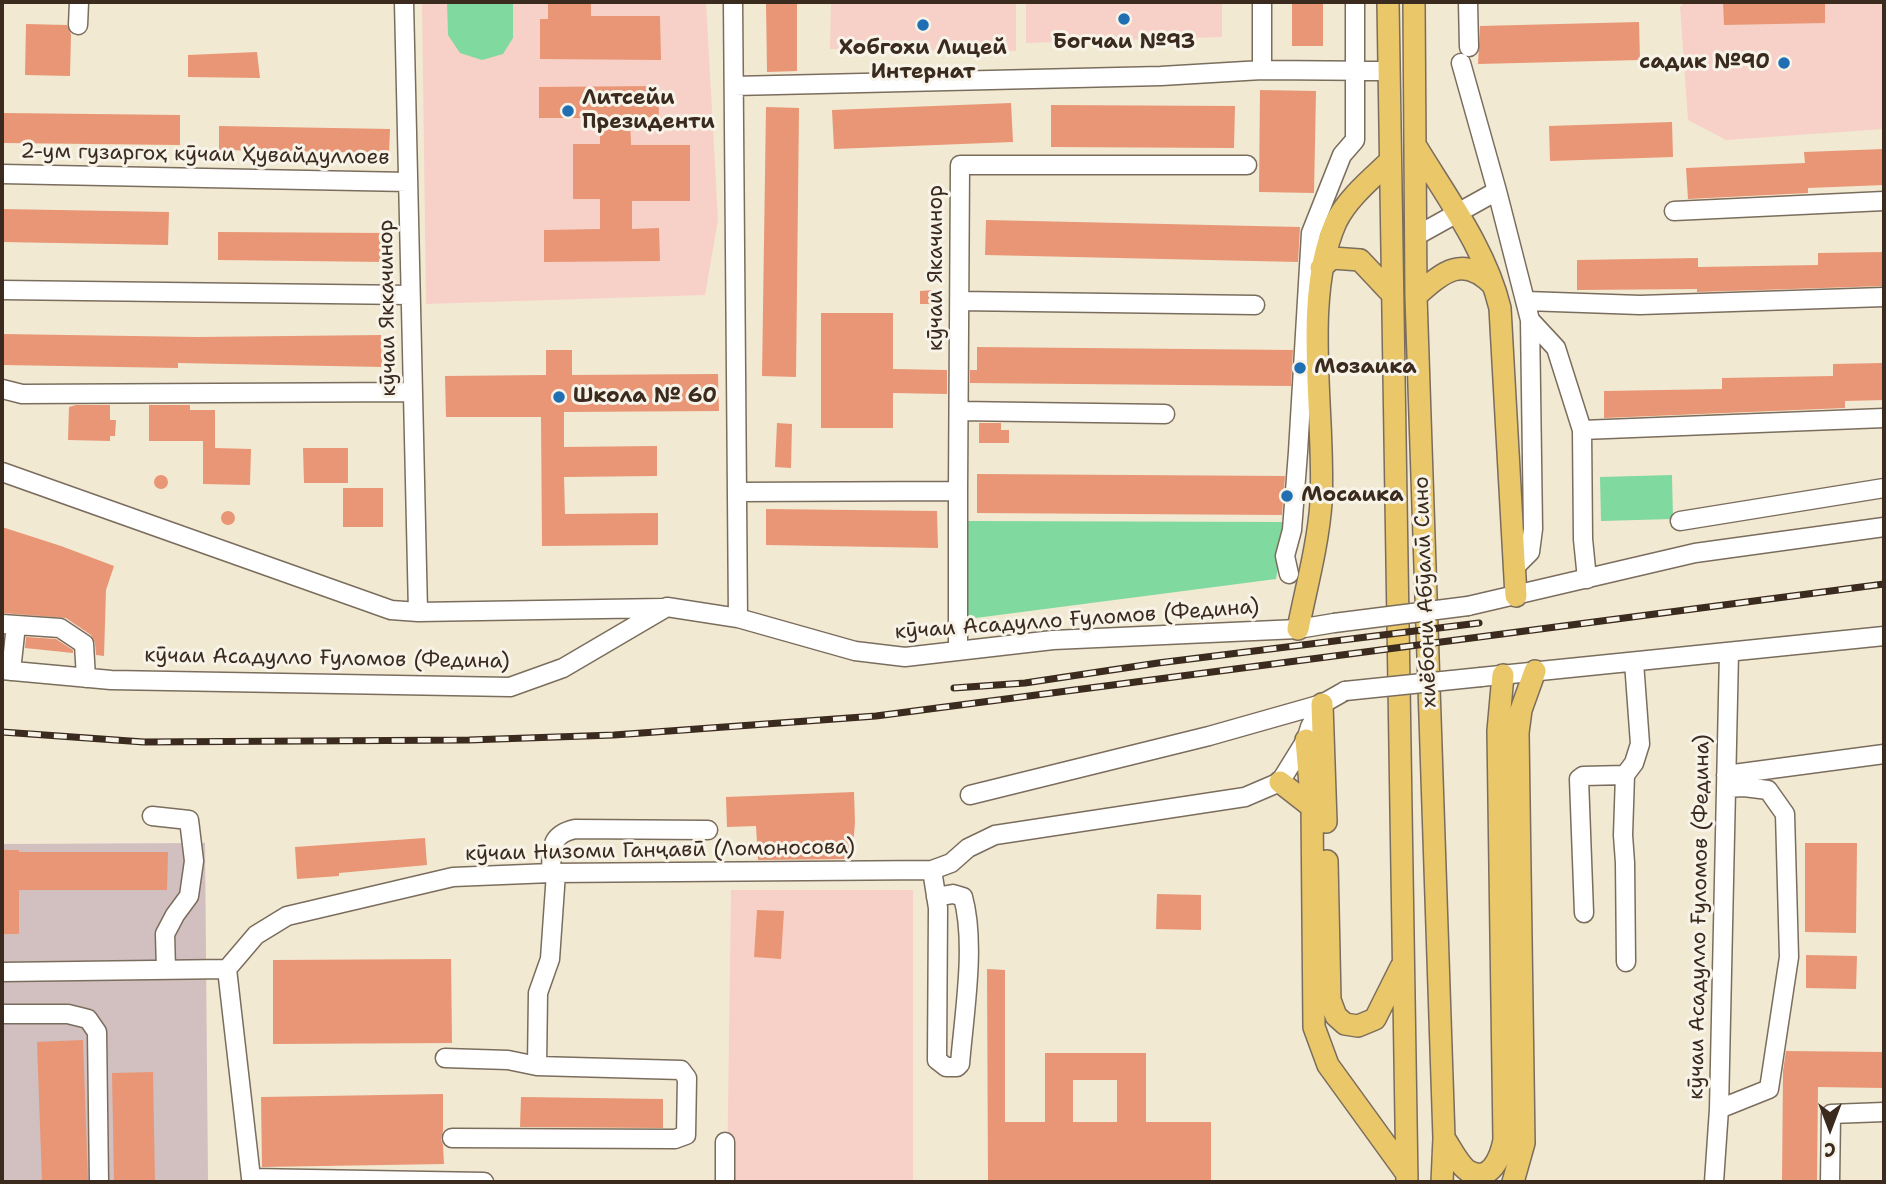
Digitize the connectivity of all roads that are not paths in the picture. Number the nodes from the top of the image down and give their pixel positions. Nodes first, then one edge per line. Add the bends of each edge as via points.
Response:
1 (79, 2) edge
2 (404, 2) edge
3 (733, 2) edge
4 (1262, 2) edge
5 (1355, 2) edge
6 (1388, 2) edge
7 (1413, 2) edge
8 (1468, 2) edge
9 (78, 25) dead end
10 (1262, 70) junction
11 (1355, 70) junction
12 (1389, 71) junction
13 (734, 86) junction
14 (1416, 147) junction
15 (1390, 162) junction
16 (1247, 165) dead end
17 (2, 174) edge
18 (408, 182) junction
19 (1497, 191) junction
20 (1884, 201) edge
21 (1674, 211) dead end
22 (1456, 212) junction
23 (1416, 236) junction
24 (1321, 268) junction
25 (1495, 287) junction
26 (2, 290) edge
27 (1392, 294) junction
28 (410, 295) junction
29 (1416, 296) junction
30 (1884, 296) edge
31 (1526, 301) junction
32 (959, 302) junction
33 (1255, 305) dead end
34 (1530, 320) junction
35 (2, 389) edge
36 (413, 393) junction
37 (959, 411) junction
38 (1165, 414) dead end
39 (1884, 418) edge
40 (1583, 430) junction
41 (2, 472) edge
42 (1884, 488) edge
43 (958, 491) junction
44 (737, 492) junction
45 (1680, 521) dead end
46 (1884, 527) edge
47 (1514, 568) junction
48 (1289, 574) dead end
49 (1587, 579) junction
50 (1516, 596) junction
51 (667, 607) junction
52 (418, 612) junction
53 (738, 618) junction
54 (9, 625) edge
55 (1298, 629) junction
56 (1884, 636) edge
57 (958, 651) junction
58 (1728, 652) junction
59 (1634, 662) junction
60 (6, 670) edge
61 (1535, 671) junction
62 (1503, 676) junction
63 (86, 678) junction
64 (1322, 704) junction
65 (1306, 740) junction
66 (1884, 754) edge
67 (1625, 775) junction
68 (1726, 781) junction
69 (1280, 782) junction
70 (970, 795) dead end
71 (1312, 807) junction
72 (152, 816) dead end
73 (708, 830) dead end
74 (932, 870) junction
75 (554, 873) junction
76 (936, 897) junction
77 (1584, 913) dead end
78 (1403, 962) junction
79 (1626, 962) dead end
80 (227, 969) junction
81 (166, 970) junction
82 (2, 972) edge
83 (2, 1014) edge
84 (445, 1058) dead end
85 (537, 1066) junction
86 (1719, 1110) junction
87 (1884, 1112) edge
88 (452, 1138) dead end
89 (1444, 1138) junction
90 (725, 1142) dead end
91 (1407, 1178) edge
92 (251, 1180) edge
93 (99, 1182) edge
94 (484, 1182) edge
95 (725, 1182) edge
96 (1442, 1182) edge
97 (1513, 1182) edge
98 (1714, 1182) edge
99 (1830, 1182) edge

1 - 9 street
2 - 18 street, кӯчаи Яккачинор
3 - 13 street
4 - 10 street
5 - 11 street
6 - 12 main road, хиёбони Абӯалӣ Сино
7 - 14 main road, хиёбони Абӯалӣ Сино
8 - 19 street via 1465,55
10 - 11 street
10 - 13 street
11 - 12 street
11 - 48 street via 1355,140 1342,155 1311,233 1292,530 1285,556
12 - 15 main road, хиёбони Абӯалӣ Сино
13 - 44 street
14 - 22 main road
14 - 23 main road, хиёбони Абӯалӣ Сино
15 - 24 main road via 1337,220
15 - 27 main road, хиёбони Абӯалӣ Сино
16 - 32 street, кӯчаи Якачинор via 960,165
17 - 18 street, 2-ум гузаргоҳ кӯчаи Ҳувайдуллоев
18 - 28 street, кӯчаи Яккачинор
19 - 22 street
19 - 31 street
20 - 21 street
22 - 23 street
22 - 25 main road
23 - 29 main road, хиёбони Абӯалӣ Сино
24 - 27 main road via 1332,258 1360,260
24 - 55 main road via 1321,503
25 - 29 main road via 1467,268 1450,270
25 - 47 main road via 1500,309
26 - 28 street
27 - 78 main road, хиёбони Абӯалӣ Сино
28 - 36 street, кӯчаи Яккачинор
29 - 89 main road, хиёбони Абӯалӣ Сино
30 - 31 street via 1640,305
31 - 34 street
32 - 33 street
32 - 37 street, кӯчаи Якачинор
34 - 40 street via 1556,348
34 - 47 street via 1533,529 1530,552
35 - 36 street via 23,394
36 - 52 street, кӯчаи Яккачинор
37 - 38 street
37 - 43 street, кӯчаи Якачинор
39 - 40 street
40 - 49 street
41 - 52 street via 391,610
42 - 45 street
43 - 44 street
43 - 57 street, кӯчаи Якачинор
44 - 53 street
46 - 49 street via 1695,553
47 - 50 main road
49 - 50 street
50 - 55 street, кӯчаи Асадулло Ғуломов (Федина), bridge
51 - 52 street
51 - 53 street, кӯчаи Асадулло Ғуломов (Федина)
51 - 63 street, кӯчаи Асадулло Ғуломов (Федина) via 563,668 510,687
53 - 57 street, кӯчаи Асадулло Ғуломов (Федина) via 855,651 905,657
54 - 60 street
54 - 63 street via 60,628 84,644
55 - 57 street, кӯчаи Асадулло Ғуломов (Федина) via 1053,640
56 - 58 street
58 - 59 street
58 - 68 street, кӯчаи Асадулло Ғуломов (Федина)
59 - 61 street
59 - 67 street via 1640,744
60 - 63 street, кӯчаи Асадулло Ғуломов (Федина)
61 - 62 street
61 - 97 main road via 1518,733 1524,1143
62 - 64 street, bridge via 1345,691
62 - 89 main road via 1498,730 1504,1130 1500,1161 1491,1171 1469,1171
64 - 65 street
64 - 70 street
64 - 78 main road via 1330,1000 1336,1016 1345,1024 1359,1026 1376,1019
65 - 69 street
65 - 71 main road
66 - 68 street
67 - 77 street via 1579,779
67 - 79 street
68 - 86 street, кӯчаи Асадулло Ғуломов (Федина)
68 - 86 street via 1768,790 1785,814 1789,957 1769,1089
69 - 71 main road
69 - 74 street, кӯчаи Низоми Ганҷавӣ (Ломоносова) via 1245,797 995,835
71 - 91 main road via 1314,1027 1328,1065
72 - 81 street via 189,820 194,861 190,896 165,934
73 - 75 street via 561,832 555,839
74 - 75 street, кӯчаи Низоми Ганҷавӣ (Ломоносова)
74 - 76 street
75 - 80 street, кӯчаи Низоми Ганҷавӣ (Ломоносова) via 453,877 287,916 256,935
75 - 85 street via 550,959 538,993
76 - 76 street via 937,1060 946,1067 957,1067 969,946 967,910 963,897
78 - 91 main road, хиёбони Абӯалӣ Сино
80 - 81 street
80 - 92 street
81 - 82 street
83 - 93 street via 68,1014 88,1019 97,1032
84 - 85 street
85 - 88 street via 681,1070 687,1078 686,1135 675,1139
86 - 98 street, кӯчаи Асадулло Ғуломов (Федина)
87 - 99 street via 1831,1114
89 - 96 main road, хиёбони Абӯалӣ Сино
90 - 95 street
92 - 94 street

